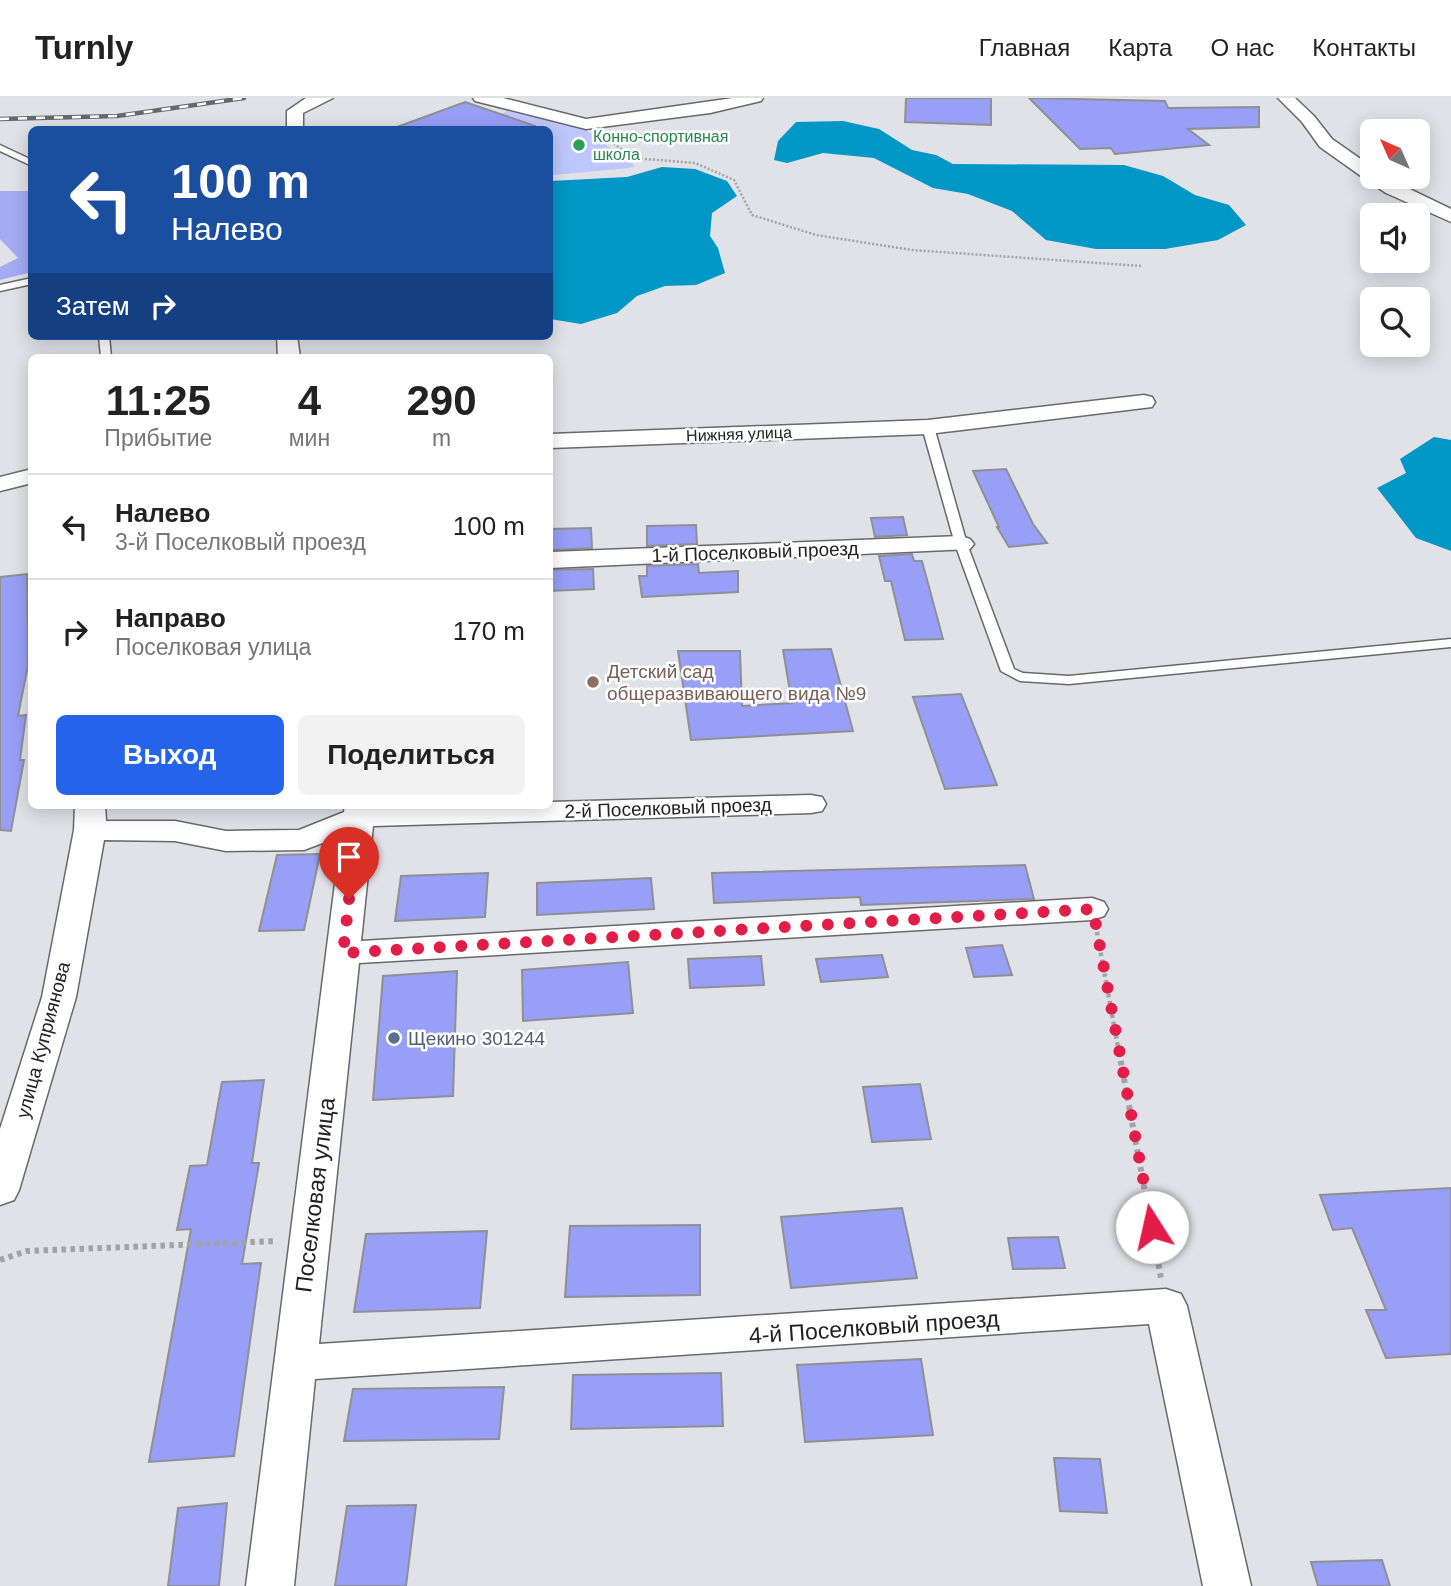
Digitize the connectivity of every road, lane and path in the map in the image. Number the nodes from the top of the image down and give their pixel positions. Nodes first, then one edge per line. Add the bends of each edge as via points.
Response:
1 (325, 98) edge
2 (481, 98) edge
3 (755, 98) edge
4 (1286, 98) edge
5 (586, 124) junction
6 (295, 126) edge
7 (0, 148) edge
8 (28, 162) edge
9 (1360, 167) edge
10 (1392, 189) edge
11 (1451, 216) edge
12 (1141, 267) dead end
13 (28, 282) edge
14 (0, 288) edge
15 (1144, 402) dead end
16 (928, 427) junction
17 (553, 441) edge
18 (28, 477) edge
19 (0, 484) edge
20 (961, 544) junction
21 (553, 560) edge
22 (1451, 643) edge
23 (810, 804) dead end
24 (553, 808) edge
25 (488, 809) edge
26 (359, 811) edge
27 (90, 818) edge
28 (1093, 909) joint
29 (343, 953) junction
30 (0, 1190) edge
31 (310, 1240) junction
32 (0, 1260) edge
33 (1166, 1306) junction
34 (296, 1363) junction
35 (270, 1586) edge
36 (1227, 1586) edge

1 - 6 street via 295,111
2 - 5 street
3 - 5 street
4 - 9 street via 1326,143
5 - 12 path via 634,158 695,163 734,180 752,215 816,235 912,250
7 - 8 lane
10 - 11 street
13 - 14 lane
15 - 16 street, Нижняя улица
16 - 17 street, Нижняя улица
16 - 20 lane
18 - 19 street
20 - 21 street, 1-й Поселковый проезд
20 - 22 lane via 1008,671 1020,677 1069,680
23 - 24 street, 2-й Поселковый проезд
25 - 26 street, 2-й Поселковый проезд
26 - 27 street via 304,840 226,841
26 - 29 street, Поселковая улица
27 - 30 street, улица Куприянова via 59,997
28 - 29 street
28 - 33 path
29 - 31 street, Поселковая улица
31 - 32 path via 27,1251
31 - 34 street, Поселковая улица
33 - 34 street, 4-й Поселковый проезд
33 - 36 street
34 - 35 street, Поселковая улица

